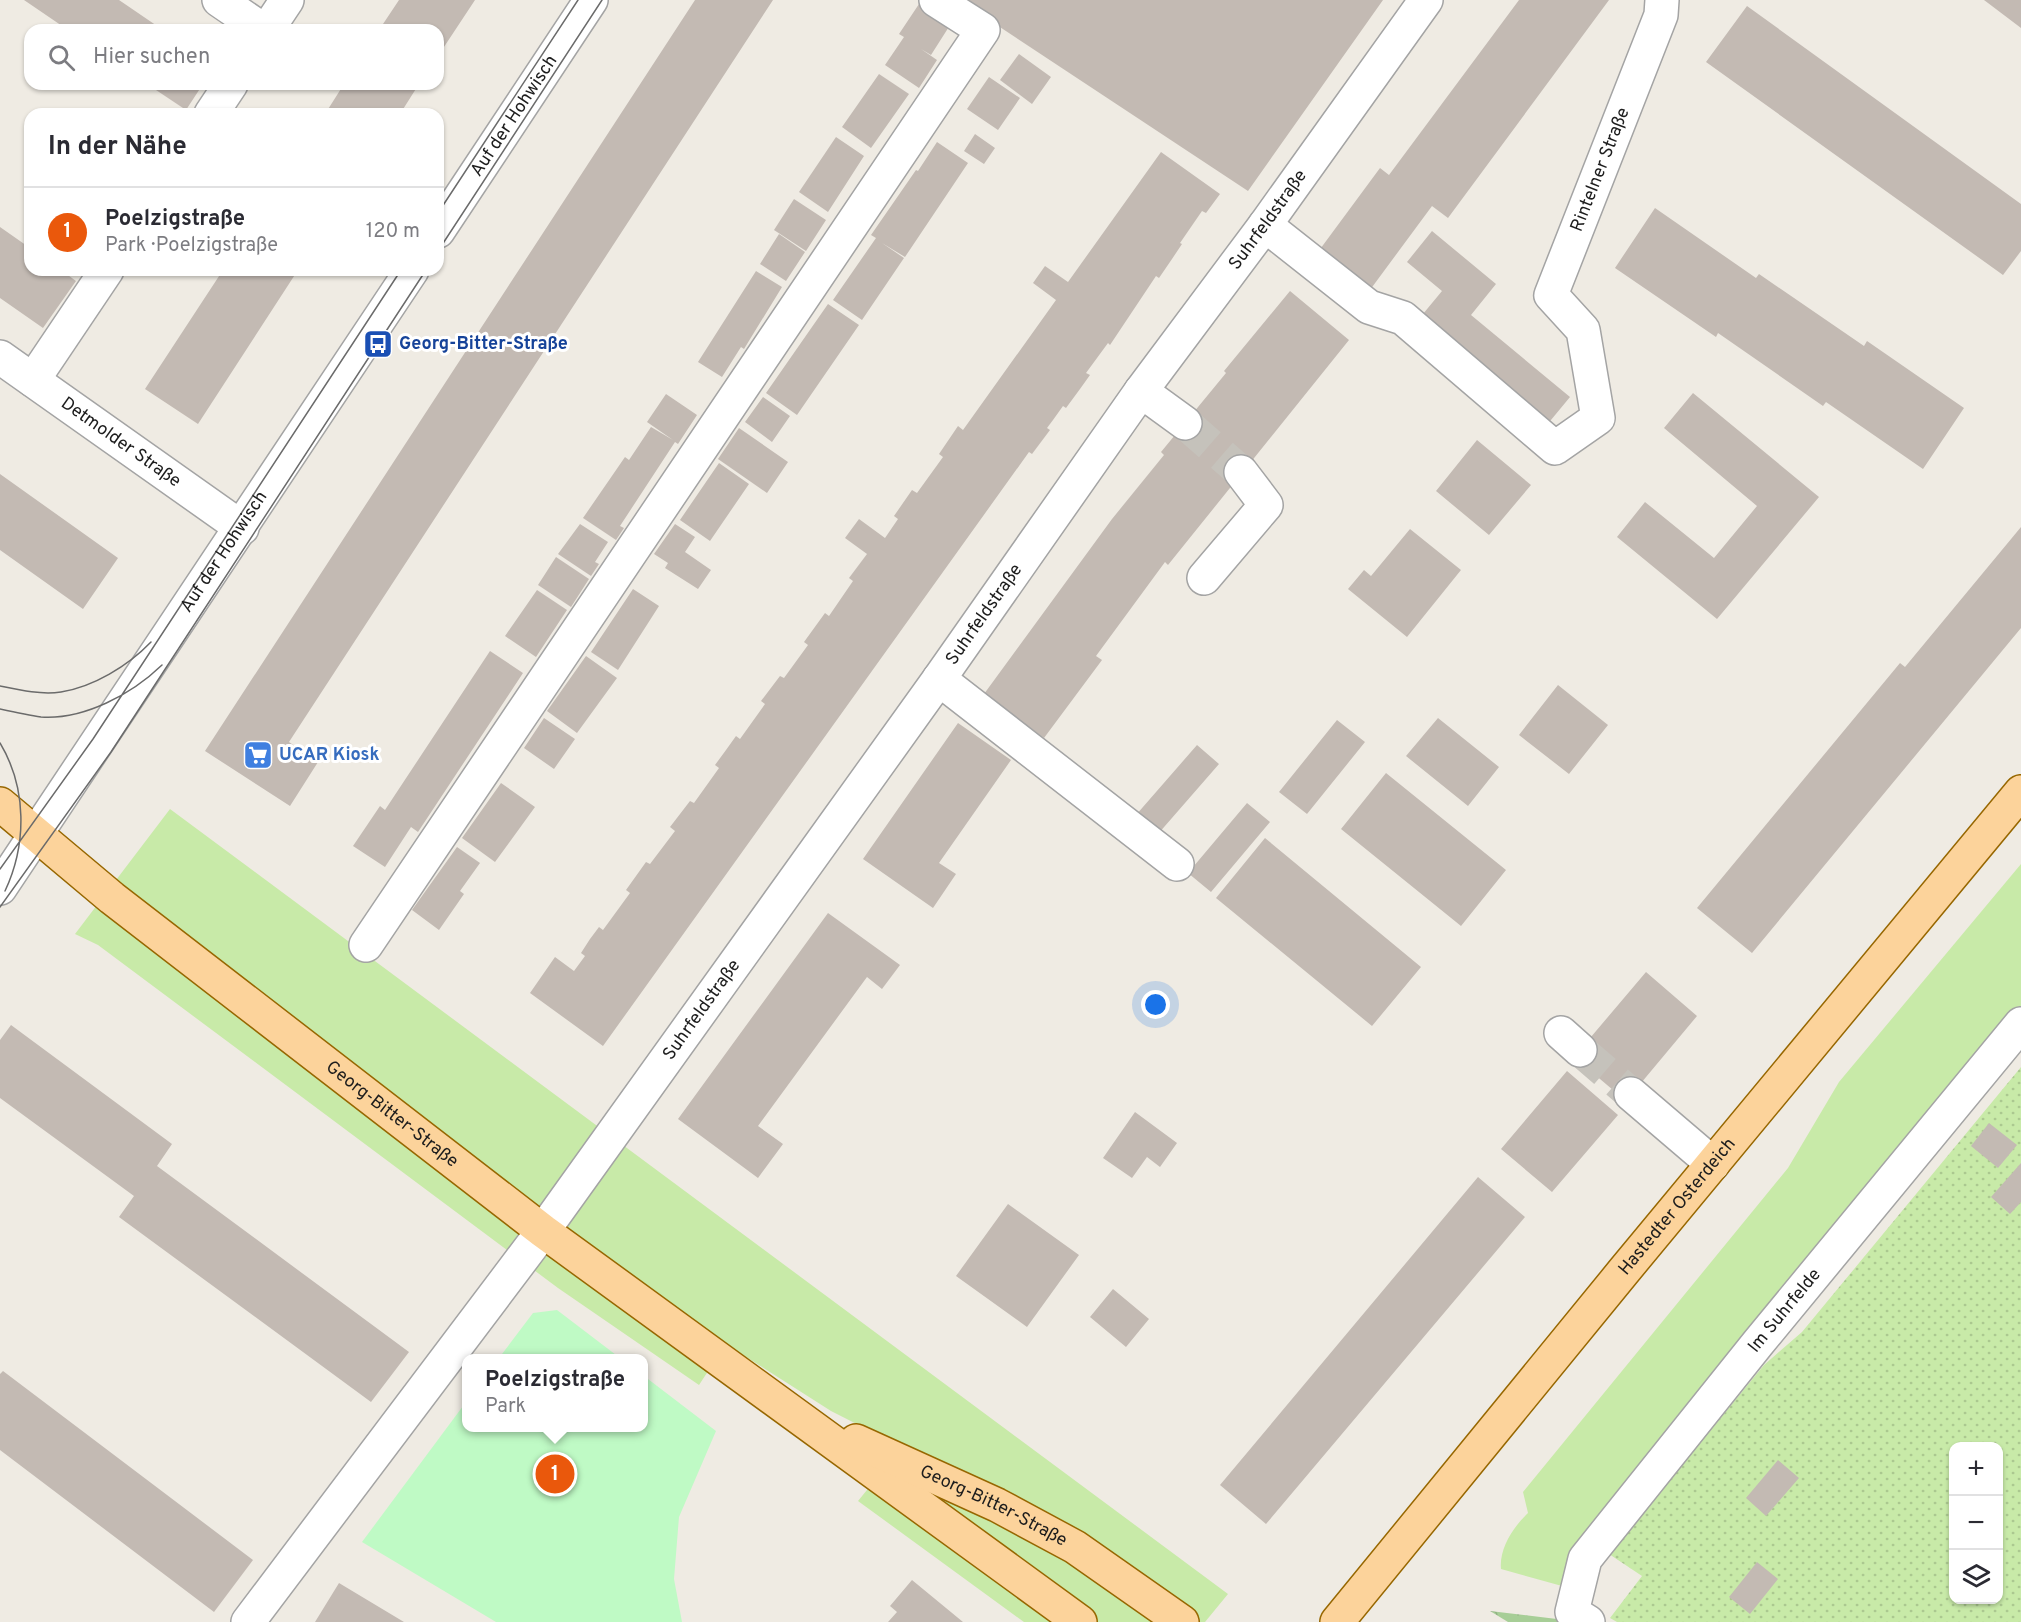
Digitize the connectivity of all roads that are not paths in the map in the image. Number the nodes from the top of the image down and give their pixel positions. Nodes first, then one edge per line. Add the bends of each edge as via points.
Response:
1 (219, 0) edge
2 (287, 0) edge
3 (591, 0) edge
4 (936, 0) edge
5 (1426, 0) edge
6 (1662, 0) edge
7 (256, 24) edge
8 (269, 24) edge
9 (227, 90) edge
10 (215, 108) edge
11 (444, 222) edge
12 (1265, 225) junction
13 (103, 276) edge
14 (408, 276) edge
15 (0, 357) edge
16 (33, 380) junction
17 (1141, 392) junction
18 (1185, 423) tunnel mouth
19 (1241, 472) tunnel mouth
20 (242, 528) junction
21 (1204, 578) dead end
22 (939, 679) junction
23 (2021, 792) edge
24 (0, 804) edge
25 (36, 834) junction
26 (1177, 864) dead end
27 (0, 888) edge
28 (366, 945) dead end
29 (2021, 1024) edge
30 (1632, 1094) tunnel mouth
31 (1713, 1164) junction
32 (543, 1231) junction
33 (792, 1412) junction
34 (1580, 1617) edge
35 (248, 1622) edge
36 (1080, 1622) edge
37 (1182, 1622) edge
38 (1337, 1622) edge

1 - 7 street
2 - 8 street
3 - 11 street, Auf der Hohwisch
4 - 28 street via 983,30
5 - 12 street, Suhrfeldstraße
6 - 12 street, Rintelner Straße via 1661,15 1551,295 1583,330 1598,418 1555,448 1402,318 1369,307
9 - 10 street
12 - 17 street, Suhrfeldstraße
13 - 16 street
14 - 20 street, Auf der Hohwisch
15 - 16 street, Detmolder Straße
16 - 20 street, Detmolder Straße
17 - 18 street
17 - 22 street, Suhrfeldstraße
19 - 21 street via 1266,505
20 - 25 street, Auf der Hohwisch
22 - 26 street
22 - 32 street, Suhrfeldstraße
23 - 31 main road, Hastedter Osterdeich
24 - 25 main road, Georg-Bitter-Straße
25 - 27 street, Auf der Hohwisch
25 - 32 main road, Georg-Bitter-Straße via 112,898
29 - 34 street, Im Suhrfelde via 1586,1559
30 - 31 street
31 - 38 main road, Hastedter Osterdeich
32 - 33 main road, Georg-Bitter-Straße
32 - 35 street, Suhrfeldstraße
33 - 36 main road, Georg-Bitter-Straße
33 - 37 main road, Georg-Bitter-Straße via 997,1505 1075,1547

